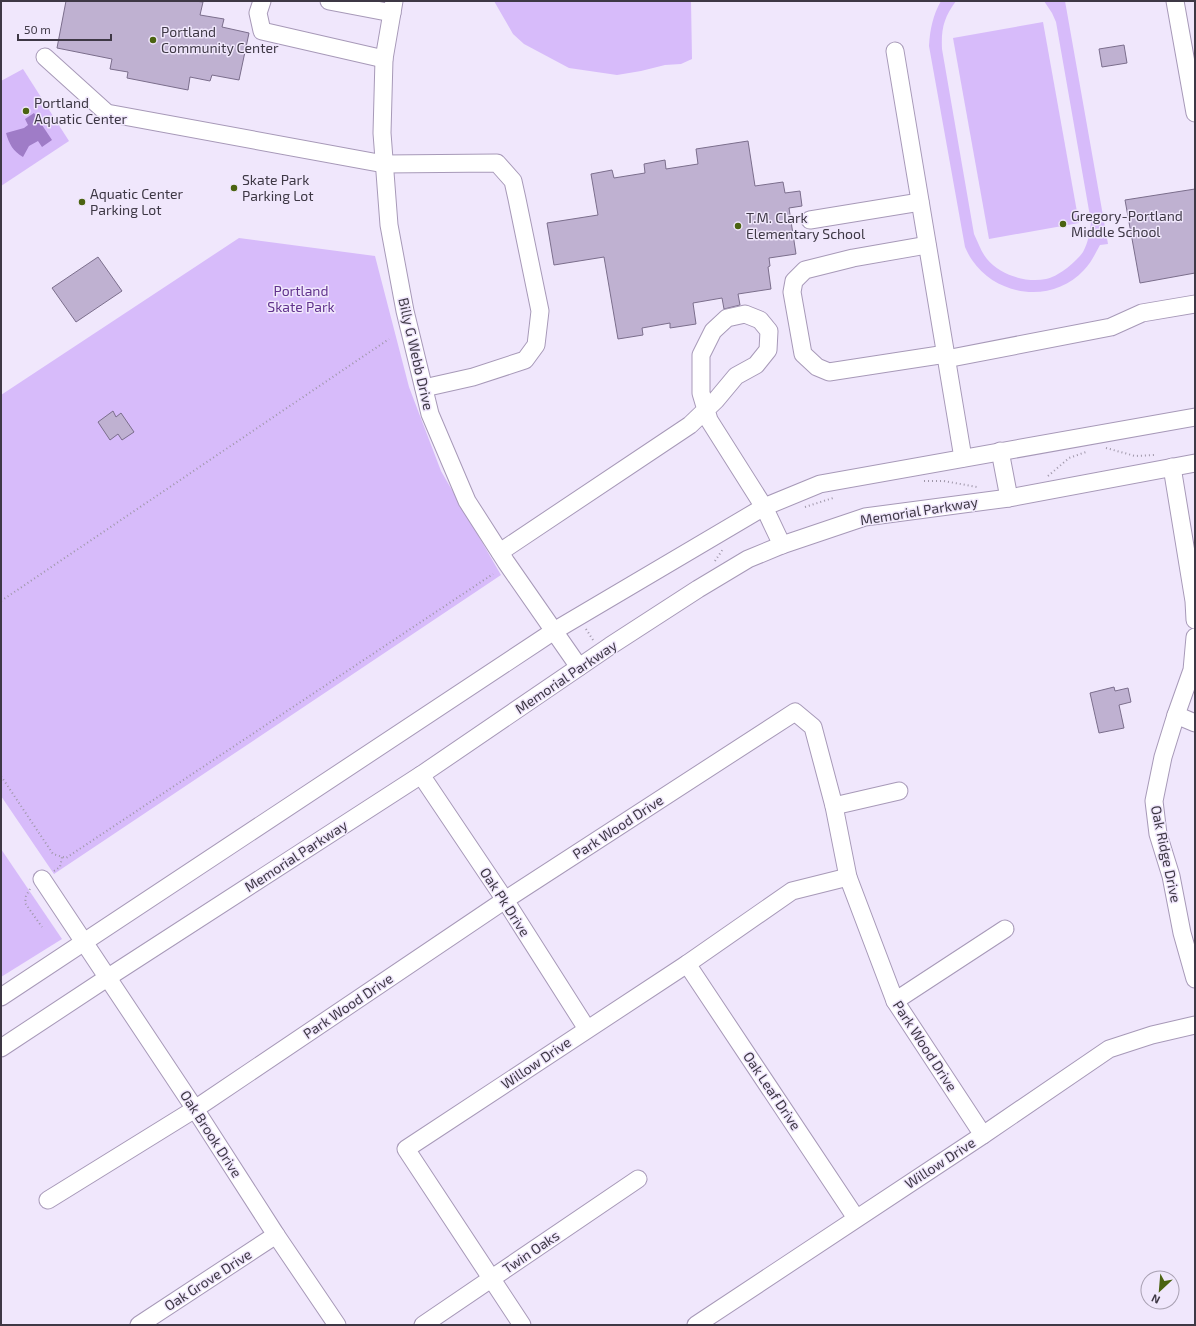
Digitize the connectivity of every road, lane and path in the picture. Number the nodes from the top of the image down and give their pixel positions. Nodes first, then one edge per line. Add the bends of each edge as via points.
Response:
1 (262, 1) edge
2 (328, 1) edge
3 (1176, 1) edge
4 (393, 7) edge
5 (1189, 45) edge
6 (895, 51) dead end
7 (45, 57) dead end
8 (384, 59) junction
9 (1195, 112) edge
10 (384, 164) junction
11 (920, 202) junction
12 (810, 220) dead end
13 (928, 245) junction
14 (1195, 304) edge
15 (389, 339) dead end
16 (946, 356) junction
17 (424, 388) junction
18 (706, 409) junction
19 (1195, 417) edge
20 (1000, 451) junction
21 (963, 458) junction
22 (1195, 463) edge
23 (1172, 467) junction
24 (1009, 498) junction
25 (764, 507) junction
26 (782, 545) junction
27 (500, 552) junction
28 (493, 574) dead end
29 (1, 601) edge
30 (1195, 620) edge
31 (554, 631) junction
32 (1195, 637) edge
33 (579, 667) junction
34 (1176, 715) junction
35 (1195, 723) edge
36 (1, 776) edge
37 (421, 776) junction
38 (899, 791) dead end
39 (834, 806) junction
40 (848, 877) junction
41 (42, 879) dead end
42 (505, 900) junction
43 (1005, 929) dead end
44 (84, 942) junction
45 (687, 964) junction
46 (107, 978) junction
47 (1195, 979) edge
48 (1, 997) edge
49 (895, 1001) junction
50 (1195, 1026) edge
51 (587, 1029) junction
52 (1, 1048) edge
53 (195, 1109) junction
54 (983, 1135) junction
55 (638, 1179) dead end
56 (48, 1200) dead end
57 (856, 1218) junction
58 (276, 1235) junction
59 (492, 1279) junction
60 (140, 1325) edge
61 (337, 1325) edge
62 (423, 1325) edge
63 (522, 1325) edge
64 (696, 1325) edge

1 - 8 street via 258,13 262,30
2 - 4 street
3 - 5 street
4 - 8 street, Billy G Webb Drive
5 - 9 street
6 - 11 street
7 - 10 street via 107,113
8 - 10 street, Billy G Webb Drive
10 - 17 street, Billy G Webb Drive via 389,225 405,311
10 - 17 street via 497,163 512,181 540,311 536,345 525,360 473,377
11 - 12 street
11 - 13 street
13 - 16 street
13 - 16 street via 853,258 805,270 794,280 792,292 803,354 817,367 829,372
14 - 16 street via 1142,313 1111,327
15 - 29 path
16 - 21 street
17 - 27 street, Billy G Webb Drive via 430,414 467,500
18 - 18 street via 702,393 701,355 713,331 727,318 744,314 760,320 769,331 768,350 756,366 736,376
18 - 25 street via 709,420
18 - 27 street via 690,425
19 - 20 street
20 - 21 street
20 - 24 street
21 - 25 street via 820,484
22 - 23 street, Memorial Parkway
23 - 24 street, Memorial Parkway
23 - 30 street
24 - 26 street, Memorial Parkway via 865,517
25 - 26 street
25 - 31 street
26 - 33 street, Memorial Parkway via 748,559 698,588
27 - 31 street, Billy G Webb Drive
28 - 36 path via 66,858 53,854
31 - 33 street, Billy G Webb Drive
31 - 44 street
32 - 34 street, Oak Ridge Drive via 1192,670
33 - 37 street, Memorial Parkway
34 - 35 street
34 - 47 street, Oak Ridge Drive via 1154,801 1158,834 1172,876 1182,933
37 - 42 street, Oak Pk Drive
37 - 46 street, Memorial Parkway
38 - 39 street
39 - 40 street, Park Wood Drive
39 - 42 street, Park Wood Drive via 813,727 795,712
40 - 45 street, Willow Drive via 792,891
40 - 49 street, Park Wood Drive
41 - 44 street, Oak Brook Drive
42 - 51 street, Oak Pk Drive
42 - 53 street, Park Wood Drive
43 - 49 street
44 - 46 street, Oak Brook Drive
44 - 48 street
45 - 51 street, Willow Drive
45 - 57 street, Oak Leaf Drive
46 - 52 street, Memorial Parkway
46 - 53 street, Oak Brook Drive
49 - 54 street, Park Wood Drive
50 - 54 street, Willow Drive via 1152,1035 1109,1049
51 - 59 street, Willow Drive via 406,1149
53 - 56 street, Park Wood Drive
53 - 58 street, Oak Brook Drive
54 - 57 street, Willow Drive
55 - 59 street, Twin Oaks
57 - 64 street, Willow Drive
58 - 60 street, Oak Grove Drive
58 - 61 street, Oak Brook Drive
59 - 62 street, Twin Oaks
59 - 63 street, Willow Drive

